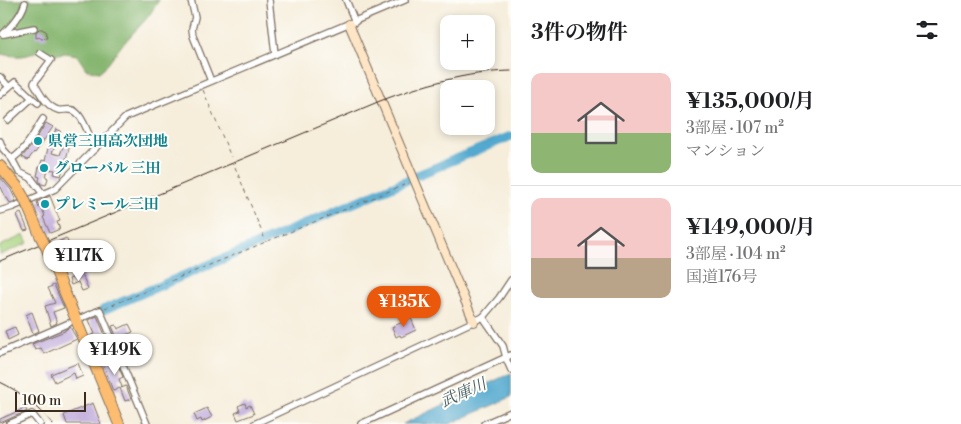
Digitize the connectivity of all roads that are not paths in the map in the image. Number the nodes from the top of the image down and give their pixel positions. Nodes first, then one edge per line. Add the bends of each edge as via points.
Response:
1 (191, 0) edge
2 (269, 0) edge
3 (405, 0) edge
4 (347, 1) edge
5 (25, 3) dead end
6 (352, 23) junction
7 (34, 28) dead end
8 (1, 35) edge
9 (40, 53) dead end
10 (274, 54) junction
11 (0, 77) edge
12 (211, 81) junction
13 (9, 87) junction
14 (0, 95) edge
15 (32, 98) junction
16 (38, 103) dead end
17 (43, 119) dead end
18 (8, 120) dead end
19 (0, 141) edge
20 (95, 149) junction
21 (12, 159) junction
22 (0, 166) edge
23 (43, 194) junction
24 (0, 211) edge
25 (511, 280) edge
26 (482, 317) junction
27 (79, 319) dead end
28 (474, 322) junction
29 (69, 323) dead end
30 (0, 353) edge
31 (508, 358) edge
32 (511, 370) edge
33 (511, 412) edge
34 (9, 424) edge
35 (40, 424) edge
36 (119, 424) edge
37 (147, 424) edge
38 (254, 424) edge
39 (361, 424) edge
40 (484, 424) edge

1 - 12 street via 195,17 193,36
2 - 10 street
3 - 6 street
4 - 6 street
5 - 8 street via 20,15
6 - 10 street
6 - 28 street
7 - 8 street
9 - 20 street via 51,60 34,83 50,105 58,110 77,112
10 - 12 street
11 - 13 street
12 - 20 street via 126,117
13 - 14 street
13 - 15 street via 16,82
15 - 16 street
15 - 18 street
17 - 21 street via 23,149
19 - 21 street
20 - 23 street via 55,189
21 - 23 street via 19,172 31,178
22 - 36 highway, bridge via 18,186 26,203
23 - 24 street
25 - 26 street
26 - 28 street
26 - 31 street
27 - 37 street via 100,310
28 - 38 street
29 - 30 street
31 - 32 street
31 - 39 street
33 - 40 street
34 - 35 street via 32,414

